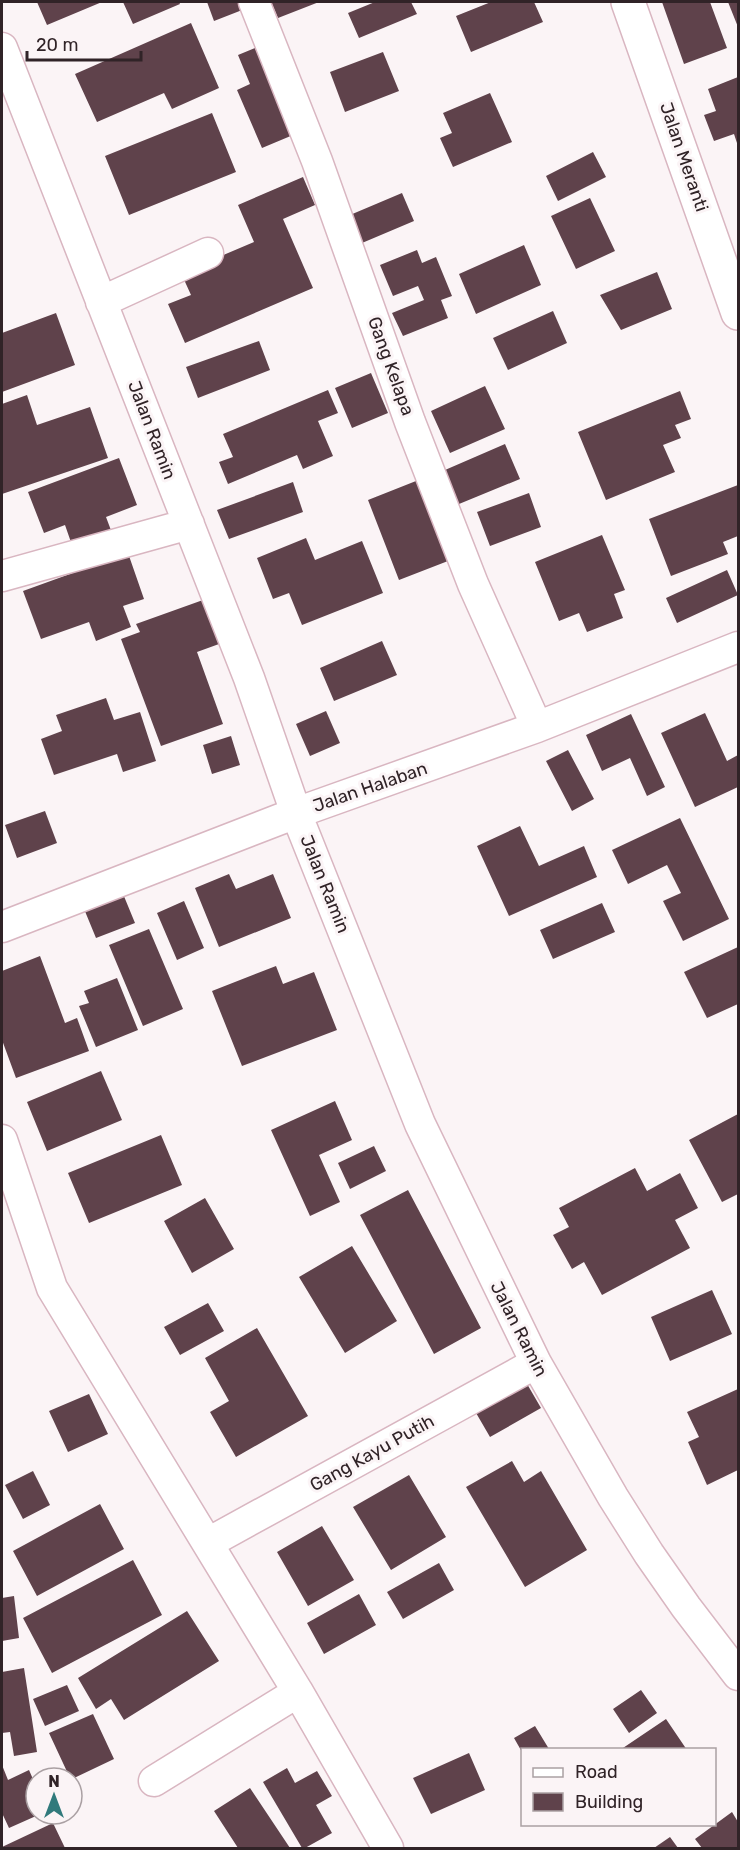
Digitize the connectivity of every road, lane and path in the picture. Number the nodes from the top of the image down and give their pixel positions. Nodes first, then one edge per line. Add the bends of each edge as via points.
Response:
1 (254, 2) edge
2 (628, 2) edge
3 (2, 48) edge
4 (208, 253) dead end
5 (101, 302) junction
6 (738, 313) edge
7 (189, 524) junction
8 (2, 576) edge
9 (738, 647) edge
10 (537, 727) junction
11 (296, 813) junction
12 (2, 927) edge
13 (2, 1140) edge
14 (536, 1363) junction
15 (208, 1543) junction
16 (738, 1675) edge
17 (298, 1692) junction
18 (154, 1781) dead end
19 (388, 1848) edge

1 - 10 street, Gang Kelapa via 473,584
2 - 6 street, Jalan Meranti
3 - 5 street, Jalan Ramin
4 - 5 street
5 - 7 street, Jalan Ramin
7 - 8 street
7 - 11 street, Jalan Ramin
9 - 10 street, Jalan Halaban
10 - 11 street, Jalan Halaban
11 - 12 street, Jalan Halaban
11 - 14 street, Jalan Ramin via 420,1124
13 - 15 street via 52,1288
14 - 15 street, Gang Kayu Putih
14 - 16 street, Jalan Ramin via 649,1554
15 - 17 street
17 - 18 street
17 - 19 street

